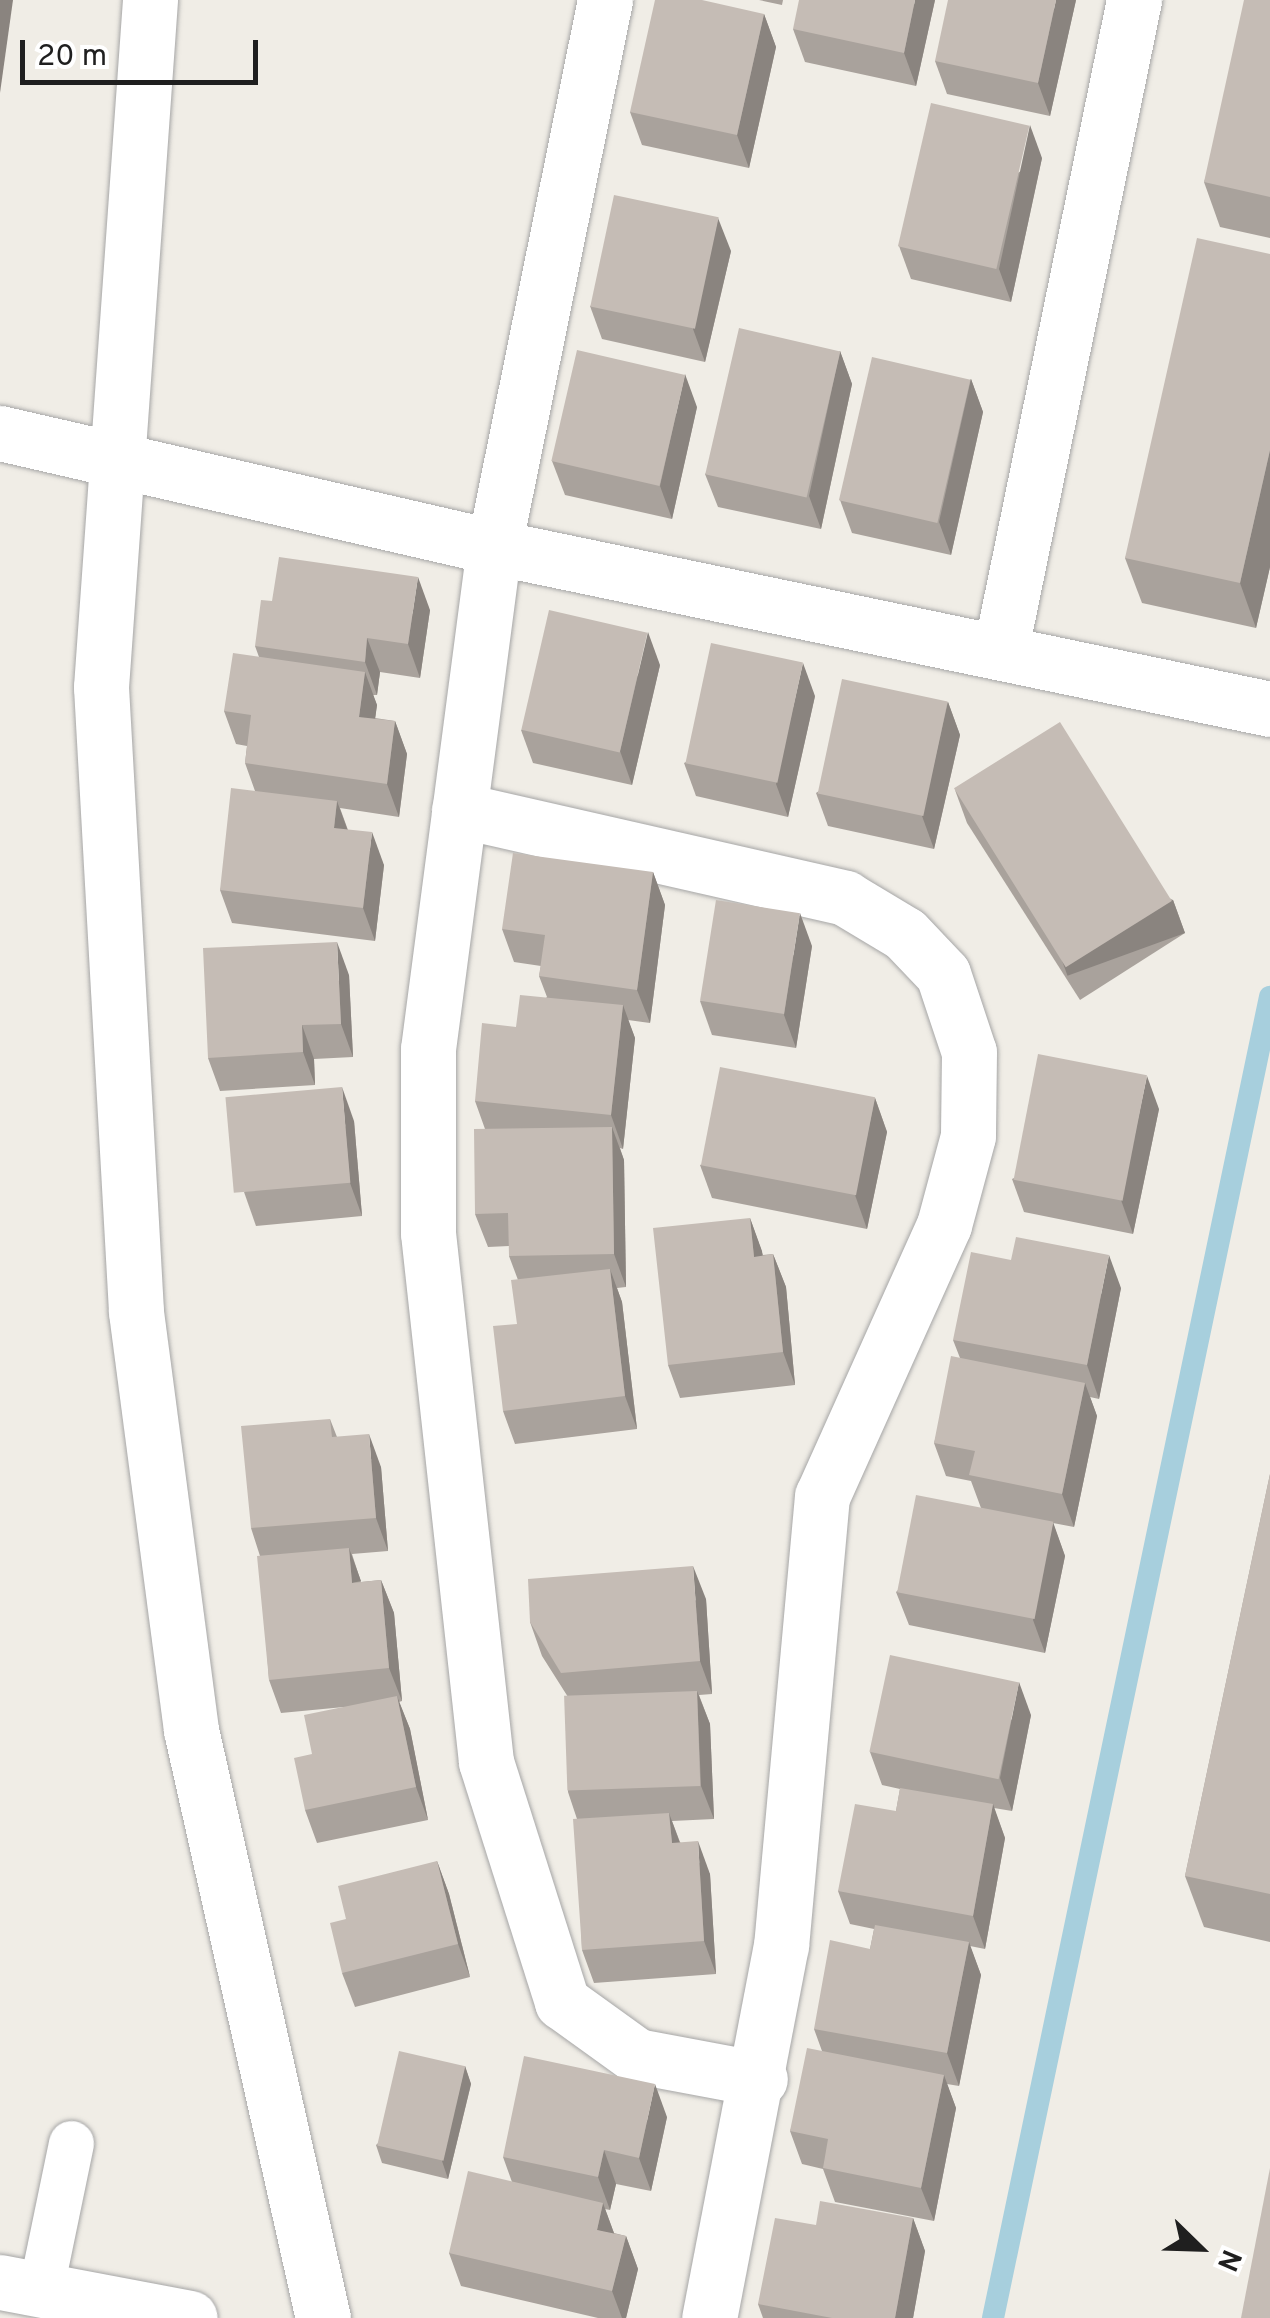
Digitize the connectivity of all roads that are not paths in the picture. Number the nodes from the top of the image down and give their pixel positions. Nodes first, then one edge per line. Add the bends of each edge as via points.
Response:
1 (150, 0) edge
2 (604, 0) edge
3 (1134, 0) edge
4 (0, 433) edge
5 (115, 458) junction
6 (494, 548) junction
7 (1001, 648) junction
8 (1270, 709) edge
9 (459, 810) junction
10 (760, 2079) junction
11 (72, 2143) dead end
12 (20, 2285) edge
13 (190, 2318) edge
14 (323, 2318) edge
15 (709, 2318) edge

1 - 5 street
2 - 6 street
3 - 7 street
4 - 5 street
5 - 6 street
5 - 14 street via 101,687 136,1312 191,1730
6 - 7 street
6 - 9 street
7 - 8 street
9 - 10 street via 428,1049 428,1233 486,1762 562,2002 637,2056
9 - 10 street via 845,898 905,934 943,974 969,1052 968,1136 944,1225 822,1496 781,1946
10 - 15 street
11 - 12 lane
12 - 13 street

